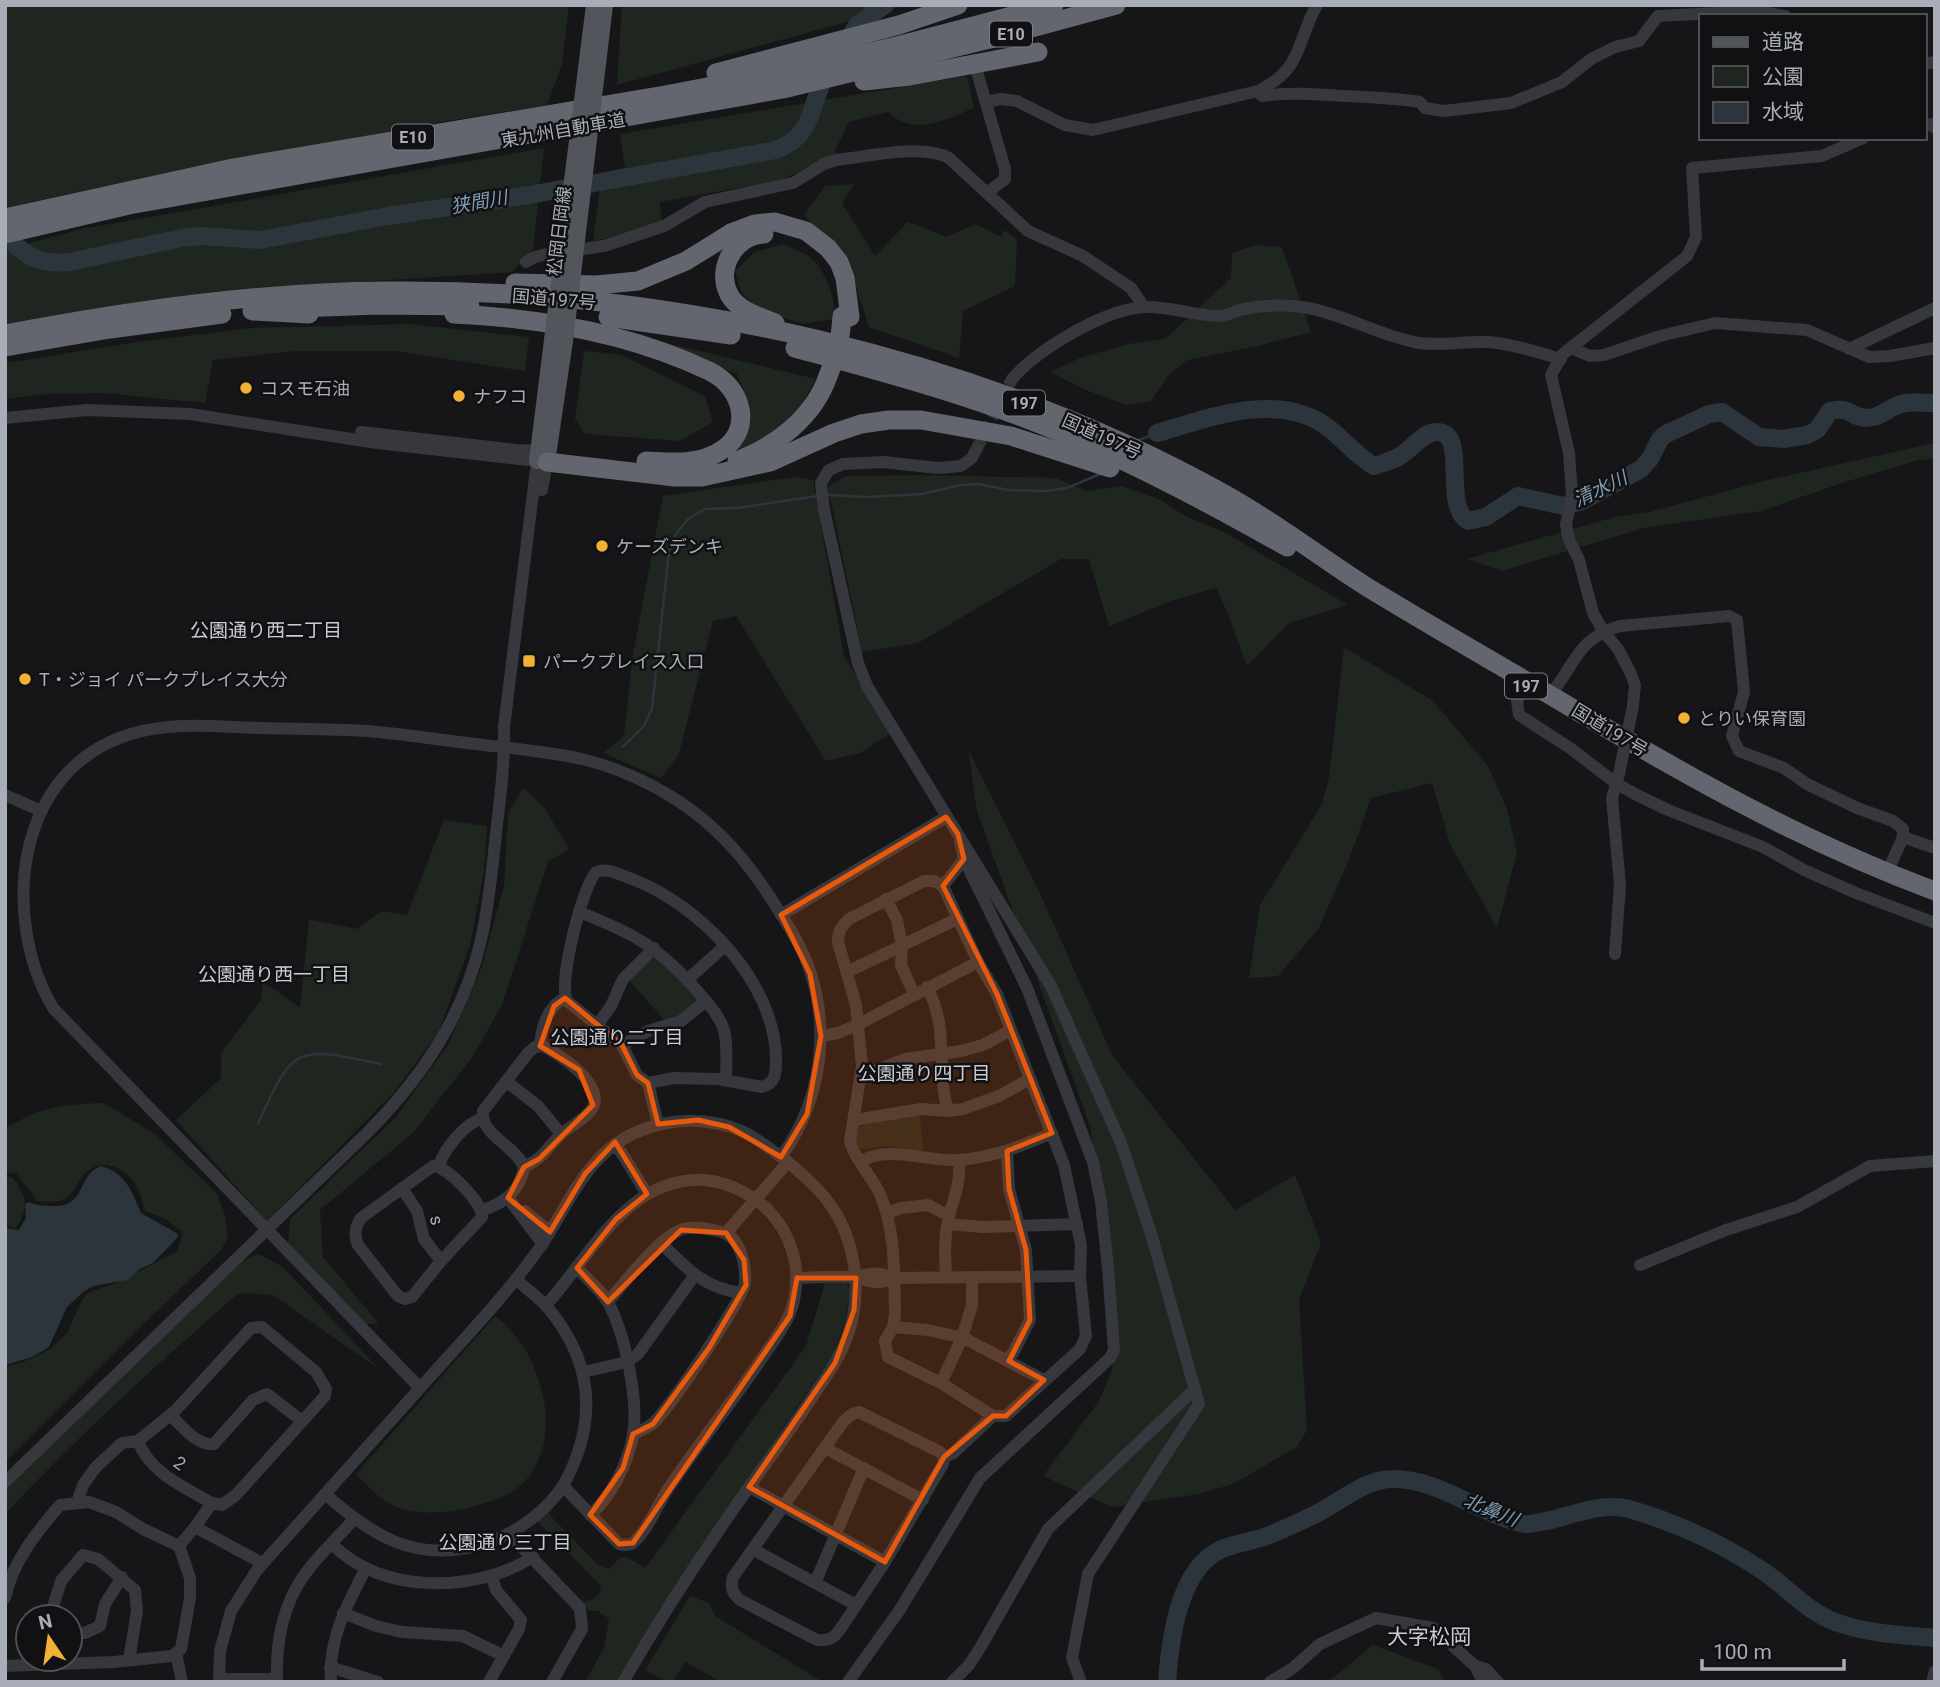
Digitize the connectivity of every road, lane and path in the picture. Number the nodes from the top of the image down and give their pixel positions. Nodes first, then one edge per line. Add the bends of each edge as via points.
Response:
1 (594, 5) edge
2 (605, 5) edge
3 (958, 5) edge
4 (1054, 5) edge
5 (1116, 5) edge
6 (1317, 5) edge
7 (1699, 14) edge
8 (1707, 14) edge
9 (1770, 14) edge
10 (1038, 52) dead end
11 (905, 60) junction
12 (977, 72) dead end
13 (780, 73) junction
14 (1258, 91) junction
15 (986, 102) junction
16 (1858, 140) edge
17 (988, 192) junction
18 (51, 214) junction
19 (5, 218) edge
20 (5, 234) edge
21 (522, 272) junction
22 (385, 291) junction
23 (1144, 307) junction
24 (1935, 308) edge
25 (252, 311) junction
26 (846, 316) junction
27 (5, 334) edge
28 (558, 340) junction
29 (5, 347) edge
30 (1935, 348) edge
31 (1573, 349) junction
32 (1849, 349) junction
33 (1561, 359) junction
34 (833, 376) junction
35 (1012, 379) tunnel mouth
36 (970, 383) junction
37 (5, 409) edge
38 (190, 415) junction
39 (5, 418) edge
40 (976, 450) tunnel mouth
41 (542, 456) junction
42 (646, 461) junction
43 (756, 465) junction
44 (1262, 533) junction
45 (1603, 631) junction
46 (1524, 686) junction
47 (1550, 695) junction
48 (505, 748) junction
49 (1618, 779) junction
50 (5, 795) edge
51 (37, 809) junction
52 (946, 817) junction
53 (958, 834) junction
54 (1903, 837) junction
55 (1935, 848) edge
56 (964, 859) junction
57 (1887, 873) junction
58 (943, 886) junction
59 (1935, 891) edge
60 (1935, 897) edge
61 (886, 899) junction
62 (579, 912) junction
63 (781, 915) junction
64 (957, 919) junction
65 (1935, 923) edge
66 (725, 946) junction
67 (902, 946) junction
68 (654, 948) junction
69 (1615, 954) dead end
70 (978, 962) junction
71 (847, 972) junction
72 (687, 980) junction
73 (927, 987) junction
74 (914, 994) junction
75 (565, 998) junction
76 (706, 1001) junction
77 (598, 1024) junction
78 (858, 1024) junction
79 (1011, 1030) junction
80 (821, 1036) junction
81 (622, 1045) junction
82 (540, 1046) junction
83 (942, 1054) junction
84 (862, 1073) junction
85 (726, 1079) junction
86 (1030, 1079) junction
87 (507, 1082) junction
88 (648, 1083) junction
89 (948, 1111) junction
90 (483, 1118) junction
91 (855, 1120) junction
92 (658, 1124) junction
93 (1052, 1133) junction
94 (561, 1134) junction
95 (614, 1145) junction
96 (1007, 1151) junction
97 (785, 1160) junction
98 (959, 1160) junction
99 (862, 1161) junction
100 (1935, 1161) edge
101 (439, 1166) junction
102 (524, 1167) junction
103 (402, 1188) junction
104 (647, 1194) junction
105 (508, 1198) junction
106 (756, 1200) junction
107 (483, 1210) junction
108 (887, 1213) junction
109 (948, 1220) junction
110 (1077, 1224) junction
111 (1018, 1225) junction
112 (267, 1230) junction
113 (550, 1232) junction
114 (726, 1233) junction
115 (543, 1244) junction
116 (662, 1244) junction
117 (440, 1261) junction
118 (1640, 1265) dead end
119 (577, 1268) junction
120 (694, 1276) junction
121 (1027, 1276) junction
122 (1080, 1276) junction
123 (946, 1277) junction
124 (972, 1277) junction
125 (797, 1278) junction
126 (856, 1278) junction
127 (894, 1278) junction
128 (516, 1279) junction
129 (741, 1293) junction
130 (608, 1302) junction
131 (546, 1305) junction
132 (893, 1327) junction
133 (962, 1338) junction
134 (1006, 1360) junction
135 (628, 1362) junction
136 (583, 1372) junction
137 (1044, 1380) junction
138 (941, 1383) junction
139 (420, 1388) junction
140 (1195, 1389) junction
141 (170, 1415) junction
142 (993, 1416) junction
143 (302, 1421) junction
144 (633, 1434) junction
145 (138, 1441) junction
146 (825, 1448) junction
147 (944, 1457) junction
148 (864, 1468) junction
149 (5, 1482) edge
150 (563, 1486) junction
151 (749, 1488) junction
152 (325, 1494) junction
153 (923, 1500) junction
154 (77, 1503) junction
155 (212, 1503) junction
156 (783, 1507) junction
157 (590, 1515) junction
158 (354, 1518) junction
159 (195, 1527) junction
160 (513, 1533) junction
161 (836, 1535) junction
162 (332, 1544) junction
163 (179, 1546) junction
164 (754, 1550) junction
165 (533, 1557) junction
166 (885, 1562) junction
167 (262, 1563) junction
168 (366, 1568) junction
169 (122, 1577) junction
170 (492, 1577) junction
171 (816, 1583) junction
172 (5, 1598) edge
173 (54, 1603) edge
174 (856, 1605) junction
175 (343, 1614) junction
176 (84, 1633) edge
177 (176, 1653) junction
178 (503, 1656) junction
179 (129, 1661) junction
180 (84, 1662) edge
181 (1475, 1666) junction
182 (330, 1667) junction
183 (1935, 1671) edge
184 (219, 1680) edge
185 (362, 1680) edge
186 (277, 1681) edge
187 (183, 1682) edge
188 (331, 1682) edge
189 (377, 1682) edge
190 (489, 1682) edge
191 (552, 1682) edge
192 (624, 1682) edge
193 (848, 1682) edge
194 (952, 1682) edge
195 (1081, 1682) edge
196 (1270, 1682) edge
197 (1483, 1682) edge
198 (1498, 1682) edge
199 (1932, 1682) edge

1 - 28 main road, 松岡日岡線, bridge
2 - 28 main road, 松岡日岡線, bridge
3 - 13 highway
4 - 11 highway, 東九州自動車道 / E10
5 - 11 highway, 東九州自動車道 / E10
6 - 14 street via 1289,69
7 - 14 street via 1658,16 1639,41 1615,47 1562,82 1511,103 1444,111 1398,99 1296,93 1262,96
8 - 9 street
10 - 11 highway
11 - 13 highway
11 - 13 highway, 東九州自動車道 / E10
12 - 15 street
13 - 18 highway, 東九州自動車道 / E10 via 233,168
13 - 18 highway, 東九州自動車道 / E10 via 652,114
14 - 15 street via 1093,130 1049,119 1017,101
15 - 17 street via 1005,169 1005,179
16 - 31 street via 1822,156 1692,167 1696,237 1687,256
17 - 21 street via 940,153 836,160 793,183 705,202 664,226 604,246 535,257
17 - 23 street via 1028,230 1083,256 1131,288
18 - 19 highway, 東九州自動車道 / E10
18 - 20 highway, 東九州自動車道 / E10
21 - 22 highway
21 - 26 highway via 596,285 638,281 675,267 731,233 775,222 806,230 839,262 845,278
22 - 27 highway, 国道197号 / 197 via 206,302
22 - 36 highway, 国道197号 / 197 via 509,294 688,314 837,345
23 - 33 street via 1222,316 1278,305 1307,307 1417,342 1491,342
23 - 35 street via 1094,322 1041,352
24 - 32 street
25 - 29 highway, 国道197号 / 197
25 - 42 highway via 439,313 537,321 642,346 709,371 730,385 739,402 741,421 727,446 693,461
25 - 44 highway, 国道197号 / 197 via 379,305 507,307 613,317 786,346 898,376 1062,433 1186,490
26 - 34 highway via 845,359
26 - 36 highway via 831,265 805,242 782,233 758,234 740,244 727,260 724,270 730,295 755,315 916,360
28 - 41 main road, 松岡日岡線
30 - 32 street via 1869,357
31 - 32 street via 1590,356 1604,355 1715,323 1807,330
31 - 33 street
33 - 45 street via 1551,375 1569,453 1572,495 1566,525 1593,613
34 - 42 highway via 796,424 750,456 701,467
34 - 43 highway via 826,400 803,429
36 - 47 highway, 国道197号 / 197 via 1074,423 1204,483
37 - 38 street via 99,402 170,408
38 - 39 street via 87,410
38 - 41 street via 377,443
40 - 52 street via 961,466 843,464 829,470 821,483 858,663 867,686
41 - 42 highway
41 - 43 highway via 675,477 702,477
41 - 48 street via 512,728
43 - 44 highway via 861,424 921,420 1060,450 1160,487
44 - 46 highway, 国道197号 / 197
45 - 47 street via 1578,652
45 - 49 street, bridge via 1618,649 1635,685
45 - 54 street via 1729,616 1737,620 1744,692 1732,736 1739,751 1893,821 1903,828
46 - 49 street via 1517,701 1519,715
46 - 60 highway, 国道197号 / 197 via 1769,826
47 - 57 highway, 国道197号 / 197 via 1714,791
48 - 51 street via 366,731 154,728 128,734 85,758 64,775
48 - 63 street via 585,760 664,793 731,846
48 - 112 street via 484,926 452,1022 402,1097
49 - 65 street via 1668,810
49 - 69 street via 1612,798 1620,886
50 - 51 street
51 - 112 street via 19,852 14,887 19,943 33,981 53,1008
52 - 53 street
52 - 63 street
53 - 56 street
53 - 140 street via 1051,986 1121,1143
54 - 55 street
54 - 57 street
56 - 58 street
56 - 193 street via 1027,988 1093,1162 1101,1202 1114,1350 980,1478 899,1611
57 - 59 highway, 国道197号 / 197
58 - 61 street via 924,881
58 - 64 street
61 - 67 street via 897,920
61 - 71 street via 840,927 838,942
62 - 66 street via 592,876 608,870 682,906
62 - 68 street via 627,931
62 - 75 street
63 - 80 street via 810,974
64 - 67 street
64 - 70 street
66 - 72 street
66 - 85 street via 764,1004 776,1055 775,1077 769,1084 758,1087
67 - 71 street
67 - 74 street via 901,965
68 - 72 street
68 - 77 street via 623,979
70 - 73 street
70 - 79 street
71 - 78 street
72 - 76 street
73 - 74 street
73 - 83 street via 939,1012
74 - 78 street
75 - 77 street
75 - 82 street via 554,1006
76 - 81 street via 681,1021
76 - 85 street via 723,1027
77 - 81 street
78 - 80 street
78 - 84 street
79 - 83 street via 983,1045
79 - 86 street
80 - 97 street via 807,1114
81 - 88 street via 637,1075
82 - 87 street via 528,1053
82 - 94 street via 579,1070 593,1096 591,1110
83 - 84 street via 905,1059
83 - 89 street
84 - 91 street
85 - 88 street via 674,1078
86 - 89 street via 999,1096
86 - 93 street
87 - 90 street via 485,1107
87 - 94 street via 538,1106
88 - 92 street
89 - 91 street via 921,1109
90 - 101 street via 446,1151
90 - 102 street
91 - 99 street via 850,1141
92 - 95 street
92 - 97 street via 698,1120 729,1126 756,1138
93 - 96 street
93 - 110 street
94 - 102 street via 539,1159
95 - 104 street
95 - 113 street via 585,1174
96 - 98 street
96 - 111 street via 1009,1189
97 - 106 street
97 - 126 street via 827,1199 842,1224
98 - 99 street via 883,1153
98 - 109 street via 959,1188
99 - 108 street
100 - 118 street via 1870,1166 1797,1207
101 - 103 street via 427,1169
101 - 107 street
102 - 105 street
103 - 117 street, s via 417,1211 424,1239
103 - 117 street via 359,1221 358,1245 405,1299 412,1297
104 - 106 street via 679,1181 703,1180 737,1189
104 - 119 street via 616,1219
105 - 107 street
105 - 113 street
105 - 115 street
106 - 114 street
106 - 125 street via 783,1230 794,1254
107 - 117 street via 480,1221
108 - 109 street via 928,1205
108 - 127 street
109 - 111 street via 983,1227
109 - 123 street
110 - 111 street
110 - 122 street
111 - 121 street via 1026,1250
112 - 139 street
112 - 149 street
113 - 115 street
114 - 116 street via 704,1228 681,1230
114 - 129 street via 738,1245 744,1261 746,1285
115 - 128 street
116 - 120 street
116 - 130 street
119 - 130 street
119 - 131 street
120 - 129 street via 727,1292
120 - 135 street via 644,1348
121 - 122 street
121 - 124 street
121 - 134 street via 1030,1320
122 - 137 street via 1086,1336 1080,1349
123 - 124 street
123 - 127 street
124 - 133 street via 972,1305
125 - 126 street
125 - 157 street via 790,1316 633,1543 619,1544
126 - 127 street via 874,1273
126 - 151 street via 852,1320 835,1363
127 - 132 street
128 - 131 street
128 - 139 street
129 - 144 street via 709,1348 653,1424
130 - 135 street
131 - 136 street via 567,1335
132 - 133 street
132 - 138 street via 885,1341 888,1357
133 - 134 street
133 - 138 street
134 - 137 street
135 - 136 street
135 - 144 street
136 - 150 street via 587,1416 582,1444
137 - 142 street via 1006,1416
138 - 142 street
139 - 152 street
140 - 194 street via 1048,1529 981,1648
140 - 195 street via 1199,1404 1088,1574 1072,1658
141 - 143 street via 207,1444 214,1444 253,1400 267,1394
141 - 143 street via 251,1328 262,1327 316,1371 326,1389
141 - 145 street
142 - 147 street
143 - 155 street via 236,1495 222,1505
144 - 157 street via 623,1468
145 - 154 street via 122,1443 96,1467
145 - 155 street, 2 via 144,1456 170,1479
146 - 147 street via 843,1422 859,1412
146 - 148 street
146 - 156 street
147 - 153 street
148 - 153 street
148 - 161 street
150 - 157 street
150 - 160 street via 539,1514
151 - 156 street
151 - 192 street via 696,1563
152 - 158 street
152 - 167 street
153 - 166 street
154 - 163 street via 89,1502 116,1512
154 - 172 street via 60,1504 36,1533 10,1577
155 - 159 street
156 - 161 street
156 - 164 street
158 - 160 street via 398,1543 430,1549 469,1547
158 - 162 street
159 - 163 street
159 - 167 street
160 - 165 street
161 - 166 street
161 - 171 street
162 - 168 street
162 - 186 street via 295,1590 282,1622
163 - 177 street via 190,1578 190,1598 181,1649
164 - 171 street
164 - 174 street via 733,1577 734,1595 740,1600 817,1640 834,1638
165 - 170 street
165 - 191 street via 574,1600 582,1619 582,1629
166 - 174 street
167 - 184 street via 231,1611 220,1651
168 - 170 street via 426,1582
168 - 175 street
169 - 173 street via 98,1559 83,1555 61,1581
169 - 176 street via 105,1604 100,1626
169 - 179 street via 135,1590 137,1611
170 - 178 street via 496,1590 521,1619
171 - 174 street
175 - 178 street via 402,1632 463,1636
175 - 182 street
177 - 179 street
177 - 187 street
178 - 190 street
179 - 180 street
181 - 196 street via 1433,1628 1376,1618 1320,1644
181 - 197 street
181 - 198 street via 1486,1669
182 - 185 street
182 - 188 street
183 - 199 street
184 - 186 street
185 - 189 street

